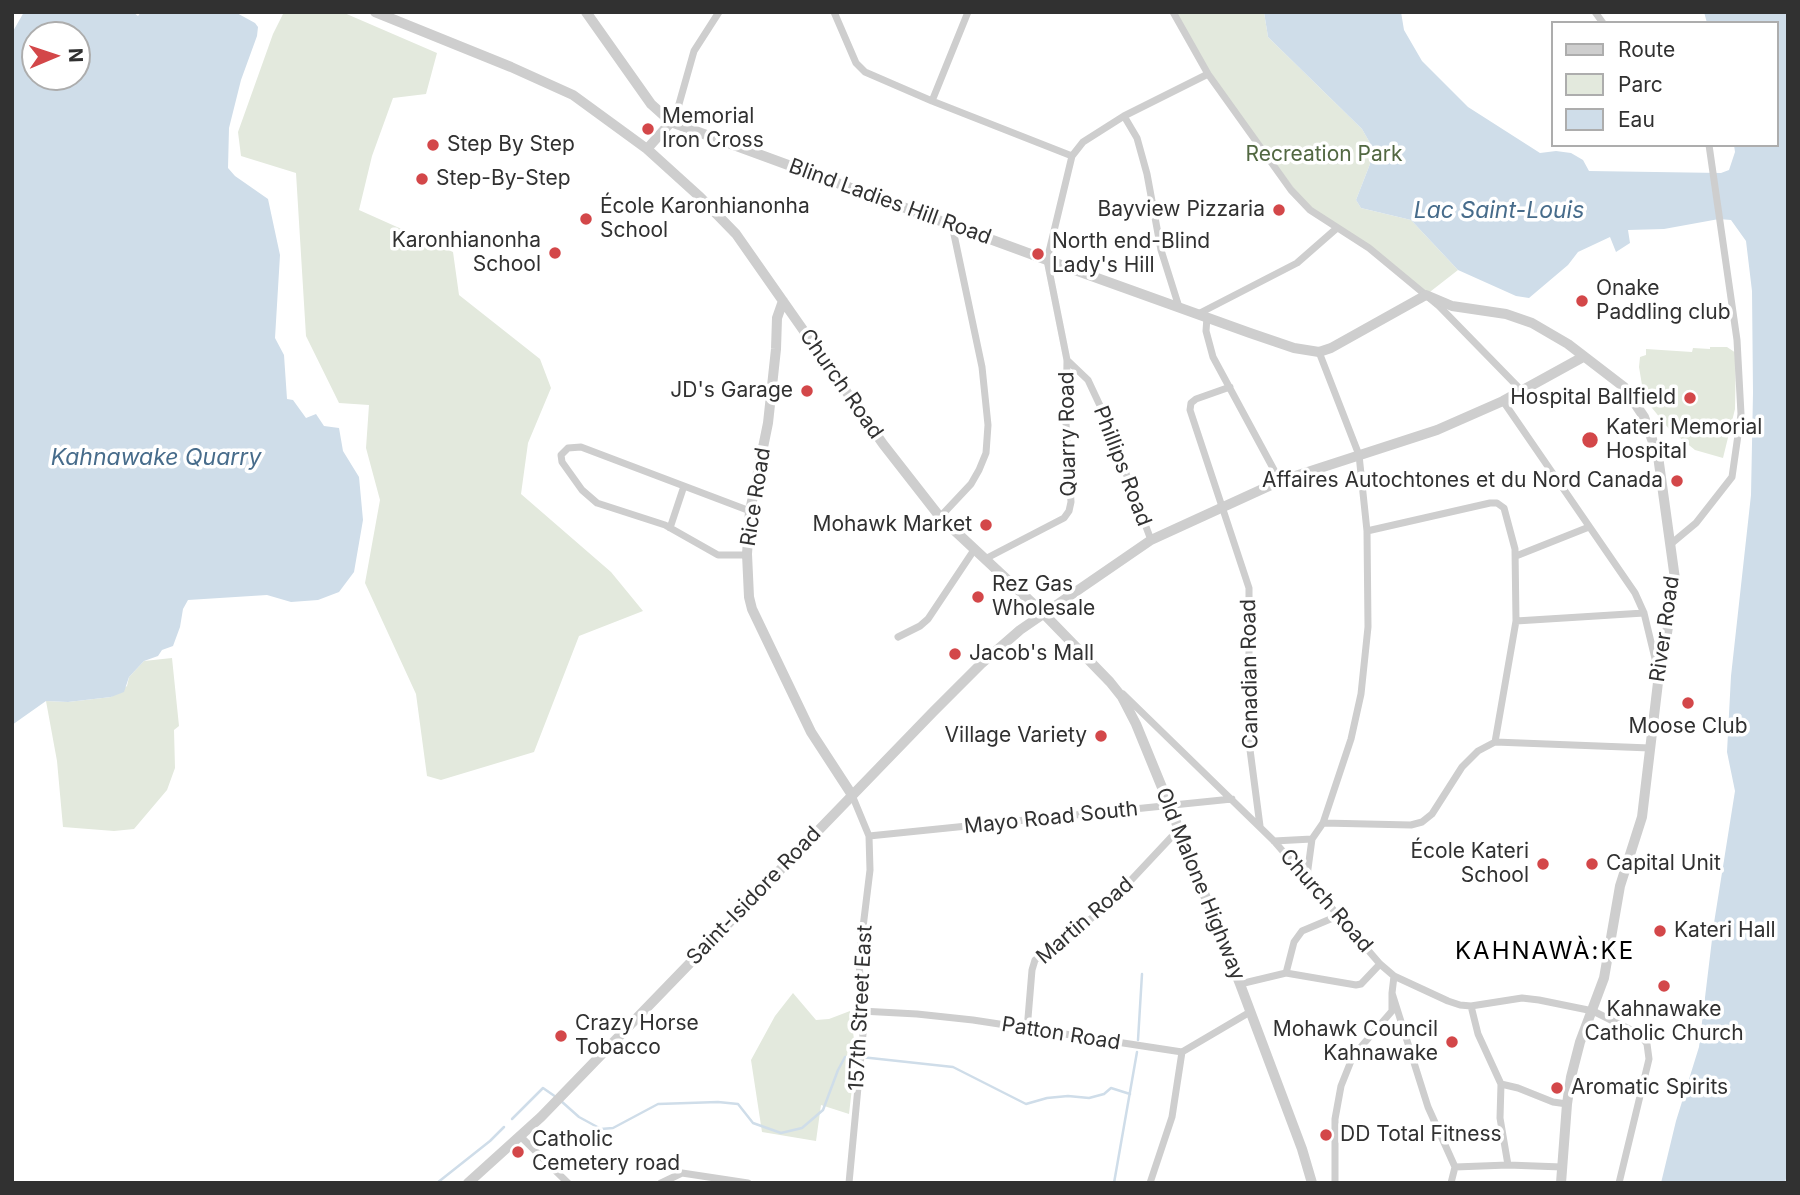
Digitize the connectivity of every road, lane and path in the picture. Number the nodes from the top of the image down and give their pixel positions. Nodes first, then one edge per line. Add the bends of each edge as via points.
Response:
1 (375, 12) edge
2 (586, 12) edge
3 (719, 12) edge
4 (834, 12) edge
5 (968, 12) edge
6 (1173, 12) edge
7 (1208, 74) junction
8 (932, 102) junction
9 (1124, 116) junction
10 (671, 122) junction
11 (1709, 147) edge
12 (647, 149) junction
13 (1072, 156) junction
14 (952, 225) junction
15 (1337, 228) junction
16 (1047, 260) junction
17 (1426, 295) junction
18 (783, 301) junction
19 (1179, 307) junction
20 (1203, 315) junction
21 (1319, 352) junction
22 (1583, 358) junction
23 (1067, 360) junction
24 (1230, 387) junction
25 (1522, 391) junction
26 (1503, 401) junction
27 (1359, 455) junction
28 (1280, 481) junction
29 (684, 486) junction
30 (1223, 506) junction
31 (750, 511) junction
32 (940, 517) junction
33 (670, 527) junction
34 (1589, 527) junction
35 (1367, 531) junction
36 (1151, 540) junction
37 (1672, 543) junction
38 (974, 550) junction
39 (747, 555) junction
40 (1516, 556) junction
41 (985, 559) junction
42 (1644, 613) junction
43 (1042, 614) junction
44 (1516, 621) junction
45 (898, 637) dead end
46 (1659, 674) junction
47 (1110, 681) junction
48 (1494, 742) junction
49 (1650, 748) junction
50 (852, 795) junction
51 (1233, 799) junction
52 (1170, 807) junction
53 (1323, 823) junction
54 (1260, 827) junction
55 (1179, 830) junction
56 (869, 836) junction
57 (1312, 839) junction
58 (1275, 841) junction
59 (1307, 876) junction
60 (1340, 915) junction
61 (1380, 964) junction
62 (1286, 974) junction
63 (1394, 976) junction
64 (1240, 984) junction
65 (1392, 993) junction
66 (1471, 1006) junction
67 (862, 1011) junction
68 (1593, 1011) junction
69 (1250, 1012) junction
70 (1027, 1030) junction
71 (1182, 1052) junction
72 (1500, 1084) junction
73 (1567, 1104) junction
74 (520, 1136) junction
75 (1508, 1165) junction
76 (1455, 1167) junction
77 (1562, 1167) junction
78 (468, 1183) edge
79 (569, 1183) edge
80 (661, 1183) edge
81 (748, 1183) edge
82 (849, 1183) edge
83 (1150, 1183) edge
84 (1312, 1183) edge
85 (1335, 1183) edge
86 (1451, 1183) edge
87 (1561, 1183) edge
88 (1619, 1183) edge

1 - 12 street via 573,95
2 - 10 street via 651,104
3 - 10 street via 694,51
4 - 8 street via 852,55 865,72
5 - 8 street
6 - 7 street, River Road
7 - 9 street
7 - 15 street, River Road via 1291,190
8 - 13 street
9 - 13 street via 1083,142
9 - 19 street via 1137,138 1161,250
10 - 12 street
10 - 14 street, Blind Ladies Hill Road
11 - 37 street via 1737,340 1741,414 1732,477 1696,523
12 - 18 street, Church Road via 736,234
13 - 16 street
14 - 16 street, Blind Ladies Hill Road
14 - 32 street via 982,367 988,425 986,453 979,470
15 - 17 street, River Road
15 - 20 street via 1297,263
16 - 19 street, Blind Ladies Hill Road
16 - 23 street, Quarry Road
17 - 21 street
17 - 22 street, River Road via 1452,306 1521,319
17 - 25 street
18 - 31 street, Rice Road via 777,318 768,423
18 - 32 street, Church Road
19 - 20 street, Blind Ladies Hill Road
20 - 21 street, Blind Ladies Hill Road via 1294,348
20 - 24 street via 1208,345
21 - 27 street
22 - 25 street, Saint-Isidore Road
22 - 37 street, River Road via 1624,387 1644,417 1658,456
23 - 36 street, Phillips Road via 1088,380 1103,412
23 - 41 street, Quarry Road via 1069,511 1054,524
24 - 28 street
24 - 30 street, Canadian Road via 1196,399 1190,410
25 - 26 street, Saint-Isidore Road
26 - 27 street, Saint-Isidore Road via 1417,437
26 - 34 street
27 - 28 street, Saint-Isidore Road
27 - 35 street
28 - 30 street, Saint-Isidore Road
29 - 31 street
29 - 33 street
29 - 33 street via 581,447 561,455 582,490 597,503
30 - 36 street, Saint-Isidore Road
30 - 54 street, Canadian Road via 1249,588 1248,743
31 - 39 street, Rice Road
32 - 38 street, Church Road
33 - 39 street via 718,555
34 - 40 street
34 - 42 street
35 - 40 street via 1497,503 1507,514
35 - 53 street via 1369,604 1361,694
36 - 43 street, Saint-Isidore Road
37 - 46 street, River Road via 1675,579
38 - 41 street, Church Road
38 - 45 street via 928,619
39 - 50 street, Rice Road via 752,609 811,732
40 - 44 street
41 - 43 street, Church Road
42 - 44 street
42 - 46 street
43 - 47 street, Old Malone Highway
43 - 50 street, Saint-Isidore Road via 981,664
44 - 48 street
46 - 49 street, River Road
47 - 51 street, Church Road
47 - 52 street, Old Malone Highway via 1136,724
48 - 49 street
48 - 53 street via 1462,767 1422,822
49 - 68 street, River Road via 1642,817 1623,874 1604,978
50 - 56 street, 157th Street East
50 - 74 street, Saint-Isidore Road
51 - 52 street, Mayo Road South
51 - 54 street, Church Road
52 - 55 street, Old Malone Highway
52 - 56 street, Mayo Road South
53 - 57 street
54 - 58 street, Church Road
55 - 64 street, Old Malone Highway
55 - 70 street, Martin Road via 1104,909 1035,960
56 - 67 street, 157th Street East via 869,883 859,960
57 - 58 street
57 - 59 street
58 - 59 street, Church Road
59 - 60 street, Church Road
60 - 61 street, Church Road
60 - 62 street via 1302,931 1294,942
61 - 62 street via 1356,985
61 - 63 street, Church Road
62 - 64 street
63 - 65 street
63 - 66 street, Church Road via 1448,1001
64 - 69 street, Old Malone Highway
65 - 76 street via 1428,1107
65 - 85 street via 1392,1011 1353,1056 1341,1086 1335,1119
66 - 68 street, Church Road via 1522,998
66 - 72 street
67 - 70 street, Patton Road via 928,1015
67 - 82 street, 157th Street East
68 - 73 street, River Road via 1580,1042
68 - 88 street, Church Road via 1633,1030 1649,1052
69 - 71 street
69 - 84 street, Old Malone Highway
70 - 71 street, Patton Road
71 - 83 street via 1172,1117
72 - 73 street
72 - 75 street
73 - 77 street, River Road
74 - 78 street, Saint-Isidore Road
74 - 79 street
75 - 76 street
75 - 77 street
76 - 86 street
77 - 87 street, River Road
80 - 81 street via 682,1172

